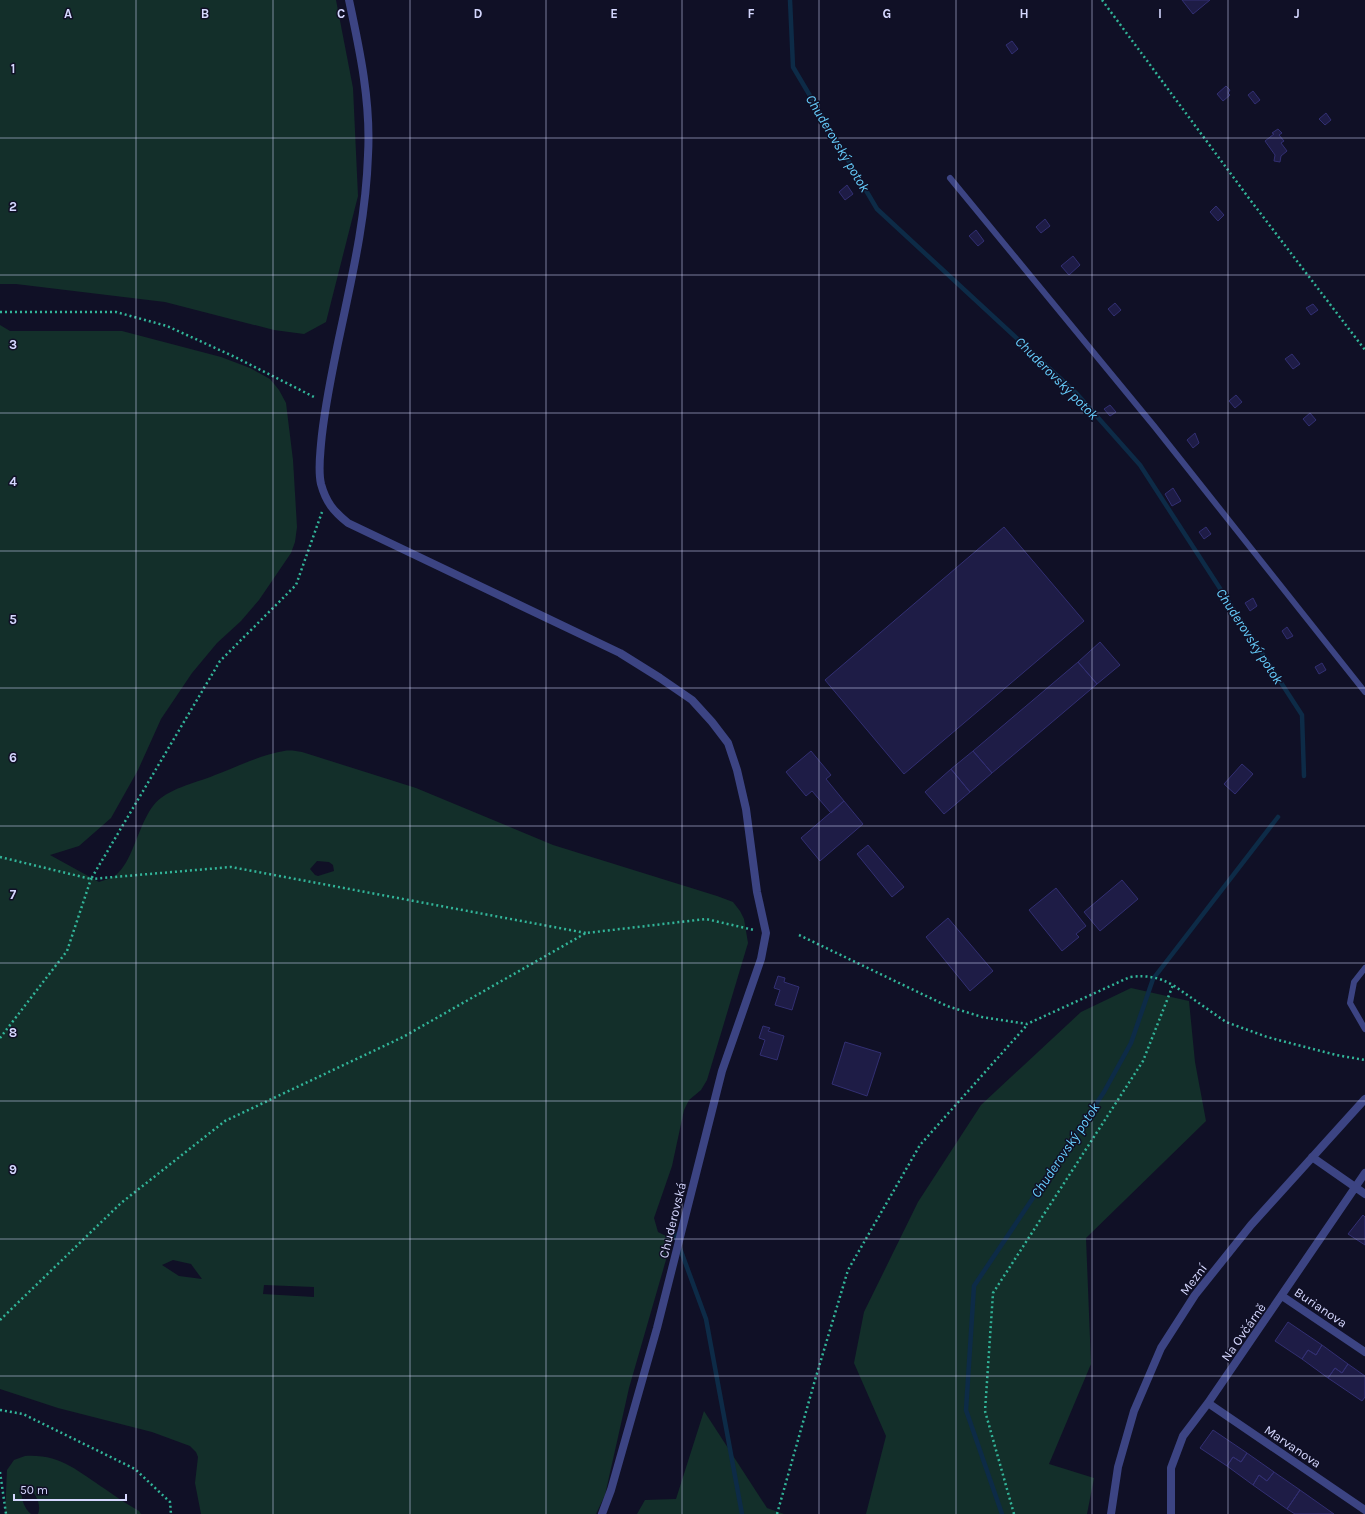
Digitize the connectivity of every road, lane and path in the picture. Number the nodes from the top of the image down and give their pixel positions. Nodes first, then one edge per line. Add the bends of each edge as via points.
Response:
1 (349, 0) edge
2 (1102, 0) edge
3 (950, 178) dead end
4 (0, 312) edge
5 (1365, 350) edge
6 (326, 403) junction
7 (327, 499) junction
8 (1365, 692) edge
9 (0, 857) edge
10 (91, 879) junction
11 (586, 933) junction
12 (766, 933) junction
13 (799, 935) dead end
14 (1365, 968) edge
15 (1173, 985) junction
16 (1027, 1024) junction
17 (1365, 1029) edge
18 (0, 1038) edge
19 (1365, 1060) edge
20 (1365, 1099) edge
21 (1312, 1156) junction
22 (1365, 1173) edge
23 (1355, 1187) junction
24 (1365, 1194) edge
25 (1282, 1296) junction
26 (0, 1320) edge
27 (1365, 1352) edge
28 (1208, 1403) junction
29 (0, 1410) edge
30 (0, 1472) edge
31 (1365, 1510) edge
32 (6, 1514) edge
33 (171, 1514) edge
34 (602, 1514) edge
35 (777, 1514) edge
36 (1014, 1514) edge
37 (1110, 1514) edge
38 (1170, 1514) edge

1 - 6 street via 361,56 369,114 368,161 358,249
2 - 5 path
3 - 8 lane via 1154,426
4 - 6 path via 116,312 167,326
6 - 7 street via 320,463 321,482
7 - 10 path via 296,585 220,661
7 - 12 street via 334,512 348,523 620,653 692,700 728,743 737,770 746,809 757,892
9 - 10 path
10 - 11 path via 231,867
10 - 18 path via 67,951
11 - 12 path via 706,919
11 - 26 path via 403,1037 225,1120 121,1203
12 - 34 street, Chuderovská via 761,959 722,1071 657,1328
13 - 16 path via 947,1006 982,1017
14 - 17 lane via 1354,982 1350,1003
15 - 16 path via 1165,980 1145,975 1130,977
15 - 19 path via 1226,1022 1267,1037
15 - 36 path via 1143,1061 993,1292 985,1412
16 - 35 path via 920,1145 848,1270
20 - 21 street, Mezní
21 - 23 street
21 - 37 street, Mezní via 1251,1225 1195,1295 1161,1348 1134,1411 1118,1467
22 - 23 street, Na Ovčárně
23 - 24 street
23 - 25 street, Na Ovčárně
25 - 27 street, Burianova
25 - 28 street, Na Ovčárně
28 - 31 street, Marvanova
28 - 38 street, Na Ovčárně via 1183,1436 1171,1468
29 - 33 path via 23,1414 135,1469 170,1502
30 - 32 path

